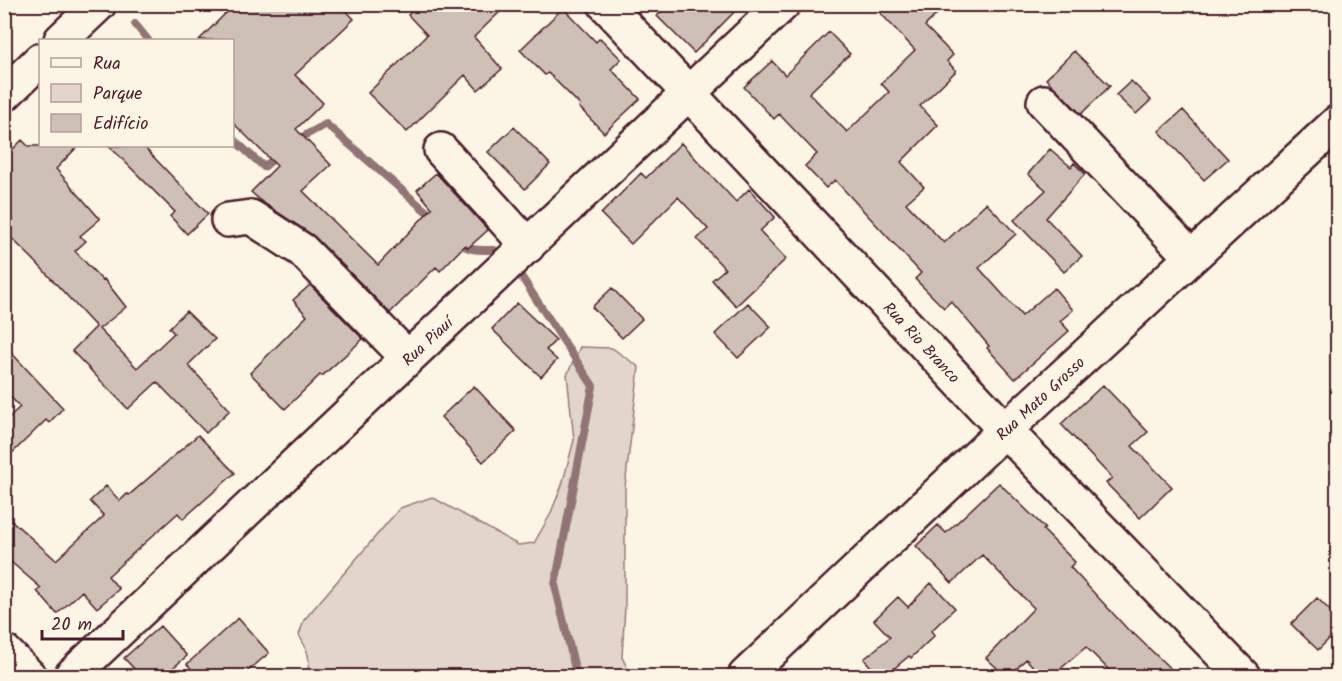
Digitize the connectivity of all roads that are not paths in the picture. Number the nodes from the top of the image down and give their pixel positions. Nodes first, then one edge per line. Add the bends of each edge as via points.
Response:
1 (99, 4) edge
2 (605, 4) edge
3 (783, 4) edge
4 (62, 39) edge
5 (39, 61) edge
6 (4, 94) edge
7 (688, 94) junction
8 (1044, 102) dead end
9 (1338, 122) edge
10 (441, 150) dead end
11 (228, 220) dead end
12 (528, 246) junction
13 (1191, 257) junction
14 (408, 358) junction
15 (1005, 430) junction
16 (4, 651) edge
17 (29, 676) edge
18 (71, 676) edge
19 (745, 676) edge
20 (1243, 676) edge

1 - 4 street
2 - 7 street, Rua Rio Branco
3 - 7 street, Rua Piauí
5 - 6 street
7 - 12 street, Rua Piauí
7 - 15 street, Rua Rio Branco
8 - 13 street
9 - 13 street, Rua Mato Grosso
10 - 12 street
11 - 14 street via 251,217 302,250
12 - 14 street, Rua Piauí
13 - 15 street, Rua Mato Grosso
14 - 18 street, Rua Piauí
15 - 19 street, Rua Mato Grosso
15 - 20 street, Rua Rio Branco
16 - 17 street

